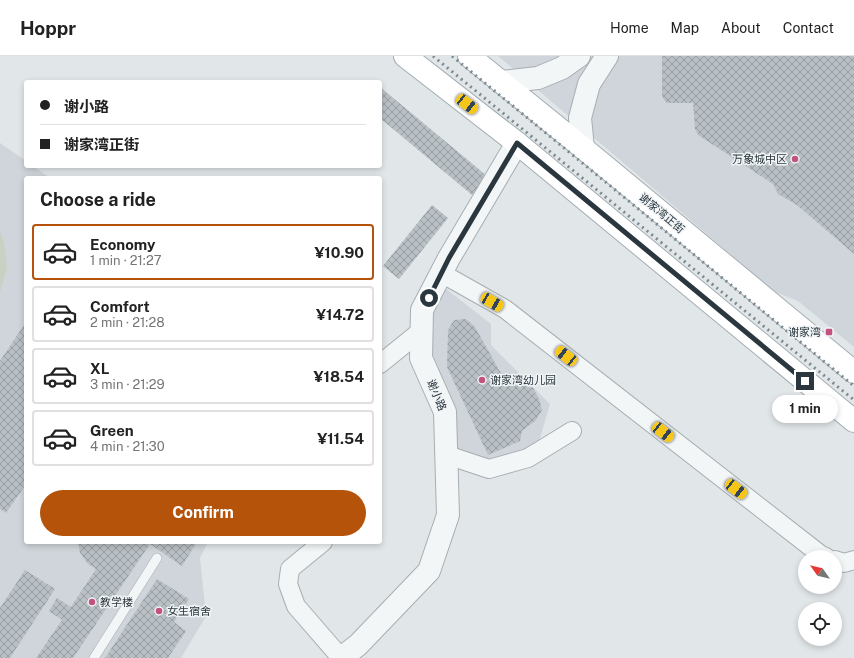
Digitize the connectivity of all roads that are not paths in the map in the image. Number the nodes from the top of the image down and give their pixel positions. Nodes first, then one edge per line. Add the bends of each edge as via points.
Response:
1 (405, 56) edge
2 (468, 56) edge
3 (579, 56) edge
4 (607, 56) edge
5 (501, 82) junction
6 (517, 143) junction
7 (583, 148) junction
8 (441, 272) junction
9 (422, 330) junction
10 (382, 362) edge
11 (854, 372) edge
12 (854, 421) edge
13 (572, 431) dead end
14 (446, 455) junction
15 (321, 544) edge
16 (815, 550) edge
17 (157, 558) dead end
18 (854, 560) edge
19 (842, 562) edge
20 (94, 658) edge
21 (341, 658) edge

1 - 6 main road
2 - 5 main road, 谢家湾正街
3 - 5 street via 562,68 538,78
4 - 7 street via 589,84 580,118
5 - 7 main road, 谢家湾正街
6 - 8 street, 谢小路
6 - 12 main road
7 - 11 main road, 谢家湾正街
8 - 9 street, 谢小路 via 422,310
8 - 16 street via 505,309
9 - 10 street
9 - 14 street, 谢小路 via 421,358 445,412
13 - 14 street via 528,458 489,469
14 - 21 street, 谢小路 via 448,515 429,571
15 - 21 street via 290,569 288,584 296,606
17 - 20 lane
18 - 19 street

